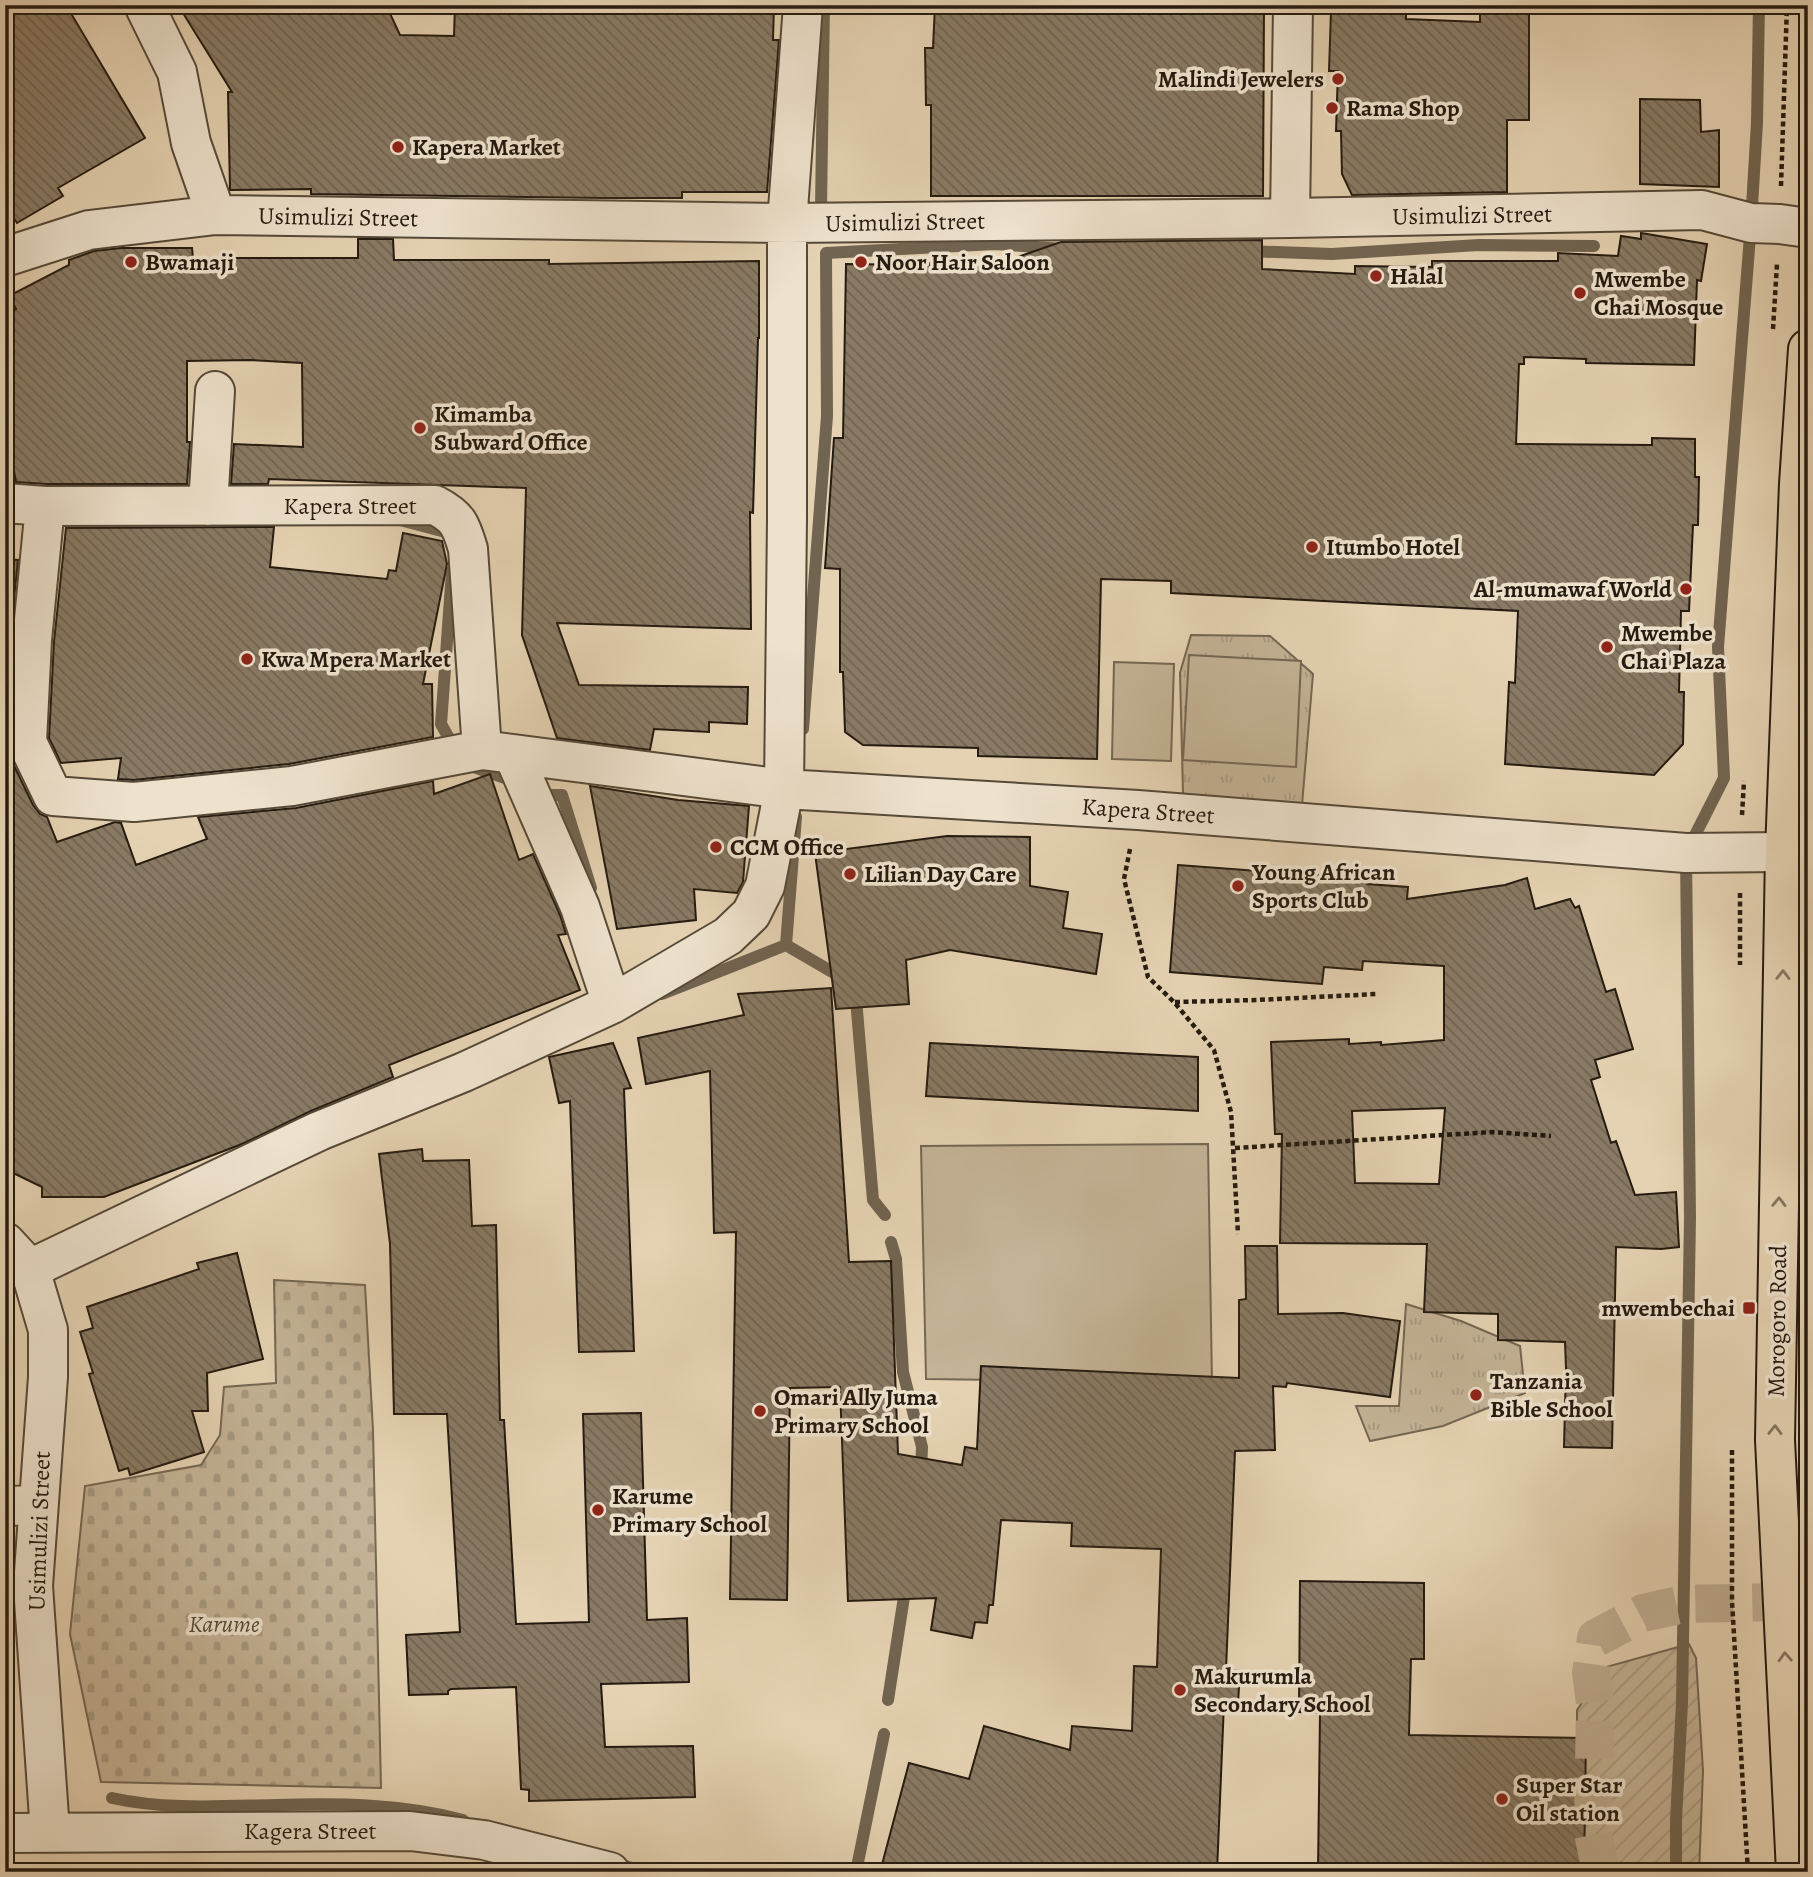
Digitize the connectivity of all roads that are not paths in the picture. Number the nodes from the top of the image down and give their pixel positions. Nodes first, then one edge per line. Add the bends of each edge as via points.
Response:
1 (144, 5) edge
2 (803, 5) edge
3 (1293, 5) edge
4 (216, 215) junction
5 (1290, 218) junction
6 (787, 223) junction
7 (1808, 228) edge
8 (5, 257) edge
9 (1808, 349) edge
10 (215, 391) dead end
11 (5, 503) edge
12 (45, 506) junction
13 (208, 506) junction
14 (497, 752) junction
15 (784, 789) junction
16 (1786, 852) junction
17 (612, 1004) junction
18 (18, 1256) edge
19 (21, 1506) edge
20 (50, 1832) junction
21 (5, 1833) edge
22 (610, 1872) edge
23 (1796, 1872) edge

1 - 4 street via 177,72 191,143
2 - 6 street
3 - 5 street
4 - 6 street, Usimulizi Street
4 - 8 street, Usimulizi Street via 89,230
5 - 6 street, Usimulizi Street
5 - 7 street, Usimulizi Street via 1702,210 1752,223
6 - 15 street
9 - 16 highway, Morogoro Road
10 - 13 street
11 - 12 street, Kapera Street
12 - 13 street, Kapera Street
12 - 14 street via 27,742 53,796 134,802 292,786
13 - 14 street, Kapera Street via 435,505 448,512 461,524 468,549
14 - 15 street, Kapera Street
14 - 17 street via 580,907
15 - 16 street, Kapera Street via 1138,810 1686,853
15 - 17 street via 765,886 751,914 728,936
23 -> 16 highway, Morogoro Road via 1775,1440
17 - 18 street via 464,1072
18 - 19 street, Usimulizi Street via 48,1330 48,1377
19 - 20 street, Usimulizi Street via 33,1586
20 - 21 street, Kagera Street
20 - 22 street, Kagera Street via 410,1831 484,1840

